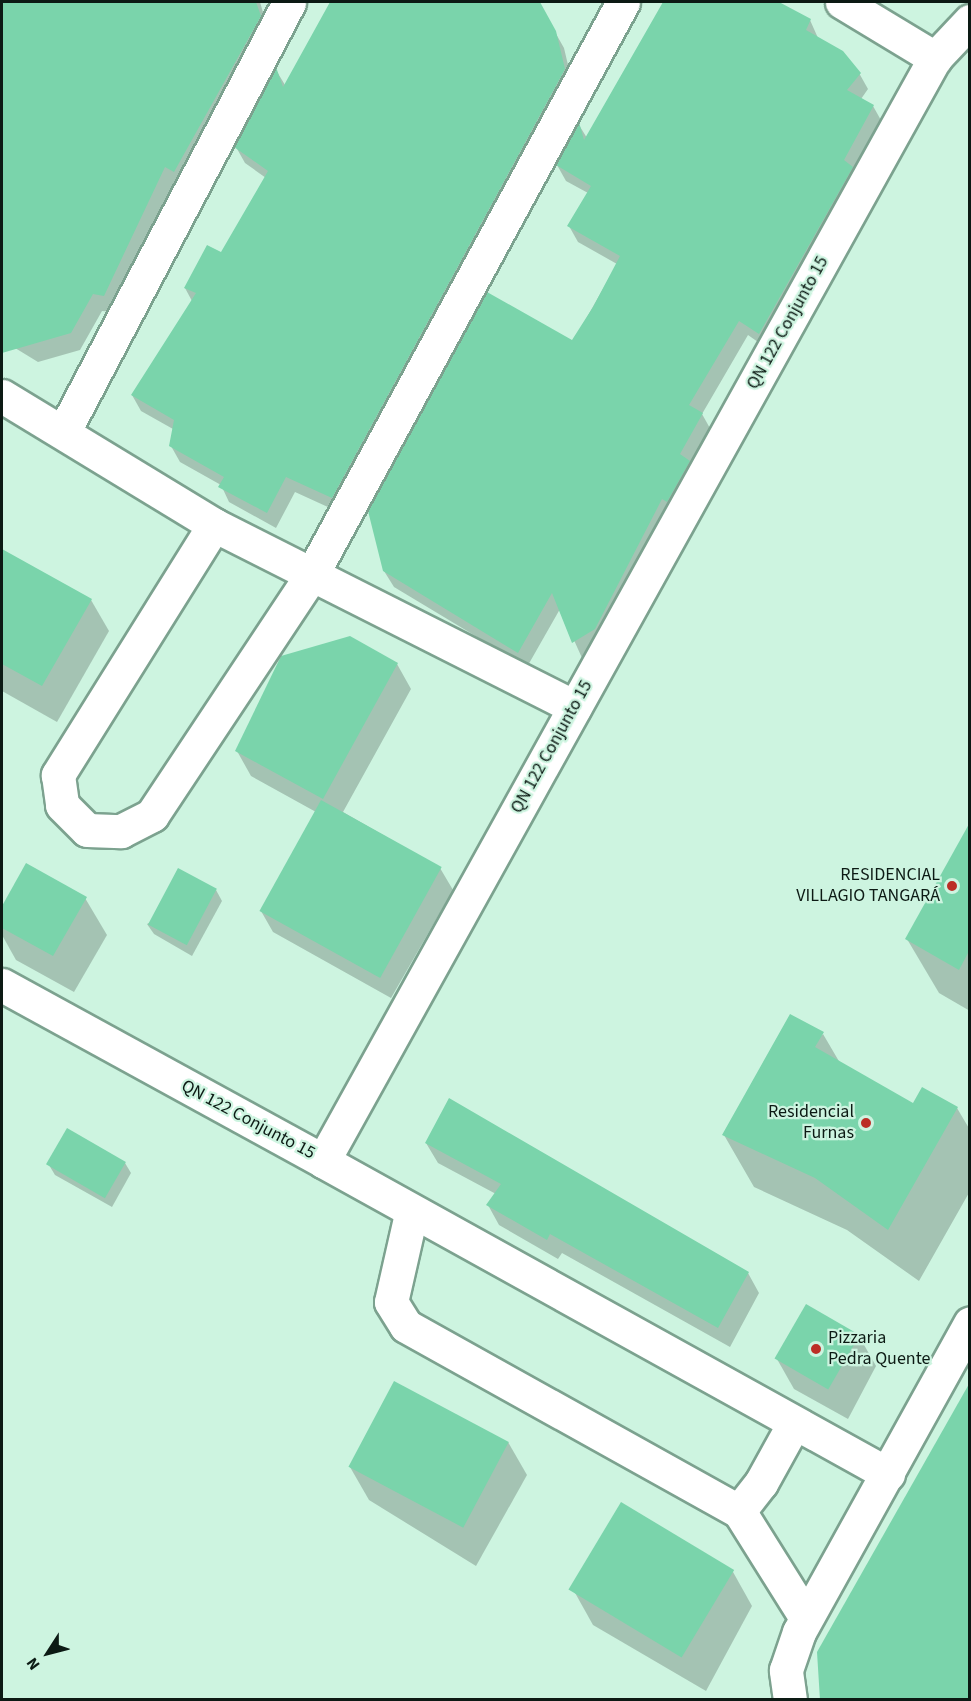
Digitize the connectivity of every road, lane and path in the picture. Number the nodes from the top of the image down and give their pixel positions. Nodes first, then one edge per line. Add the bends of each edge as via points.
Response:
1 (289, 2) edge
2 (623, 2) edge
3 (842, 2) edge
4 (969, 21) edge
5 (935, 58) junction
6 (2, 396) edge
7 (64, 430) junction
8 (214, 525) junction
9 (311, 576) junction
10 (574, 707) junction
11 (2, 985) edge
12 (323, 1161) junction
13 (411, 1214) junction
14 (969, 1323) edge
15 (793, 1425) junction
16 (888, 1474) junction
17 (739, 1511) junction
18 (806, 1618) junction
19 (790, 1700) edge

1 - 7 street
2 - 9 street
3 - 5 street
4 - 5 street, QN 122 Conjunto 15
5 - 10 street, QN 122 Conjunto 15
6 - 7 street
7 - 8 street
8 - 9 street
8 - 9 street via 58,775 62,805 87,830 122,831 152,815
9 - 10 street
10 - 12 street, QN 122 Conjunto 15
11 - 12 street, QN 122 Conjunto 15
12 - 13 street
13 - 15 street
13 - 17 street via 392,1302 406,1326
14 - 16 street
15 - 16 street
15 - 17 street via 761,1484
16 - 18 street
17 - 18 street
18 - 19 street via 786,1670

